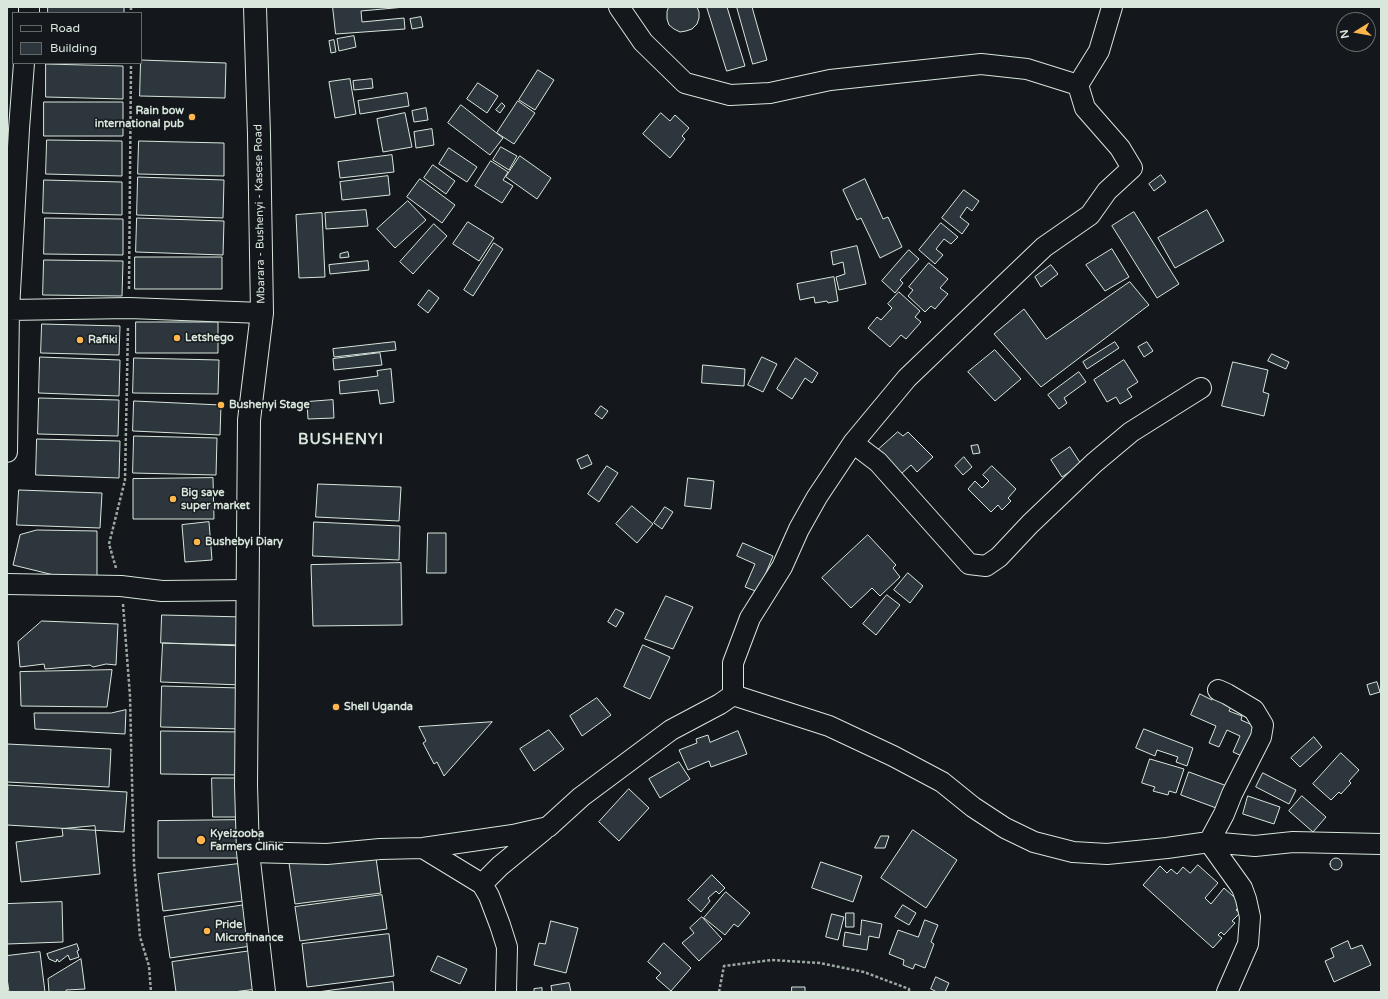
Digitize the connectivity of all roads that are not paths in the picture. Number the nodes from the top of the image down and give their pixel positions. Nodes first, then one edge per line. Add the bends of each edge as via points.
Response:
1 (255, 7) edge
2 (618, 7) edge
3 (1112, 7) edge
4 (24, 64) edge
5 (1078, 86) junction
6 (9, 310) junction
7 (262, 313) junction
8 (1201, 388) dead end
9 (853, 443) junction
10 (7, 452) edge
11 (7, 584) edge
12 (248, 590) junction
13 (1218, 690) dead end
14 (733, 695) junction
15 (548, 827) junction
16 (1209, 842) junction
17 (1381, 844) edge
18 (423, 848) junction
19 (248, 852) junction
20 (482, 884) junction
21 (264, 992) edge
22 (506, 992) edge
23 (1227, 992) edge

1 - 7 main road, Mbarara - Bushenyi - Kasese Road
2 - 5 street via 644,42 685,83 730,95 770,93 830,80 981,64 1027,69
3 - 5 street via 1099,51
4 - 6 street
5 - 9 street via 1085,108 1120,148 1132,168 1107,191 1090,215 1044,247 908,378
6 - 7 street via 129,308
6 - 10 street
7 - 12 main road, Mbarara - Bushenyi - Kasese Road via 249,420
8 - 9 street via 1131,432 1094,463 999,557 986,566 969,564 878,462
9 - 14 street via 817,497 782,567 750,618 733,663
11 - 12 street via 121,586 162,591
12 - 19 main road, Mbarara - Bushenyi - Kasese Road
13 - 16 street via 1254,710 1263,725 1261,737
14 - 15 street via 670,730 581,797
14 - 16 street via 829,726 893,756 942,782 1004,828 1034,842 1072,852 1107,854
15 - 18 street via 513,835
15 - 20 street
16 - 17 street via 1255,846 1293,842
16 - 23 street via 1242,888 1250,917 1248,944
18 - 19 street via 380,848 327,854
18 - 20 street
19 - 21 main road, Mbarara - Bushenyi - Kasese Road
20 - 22 street via 489,896 507,947

